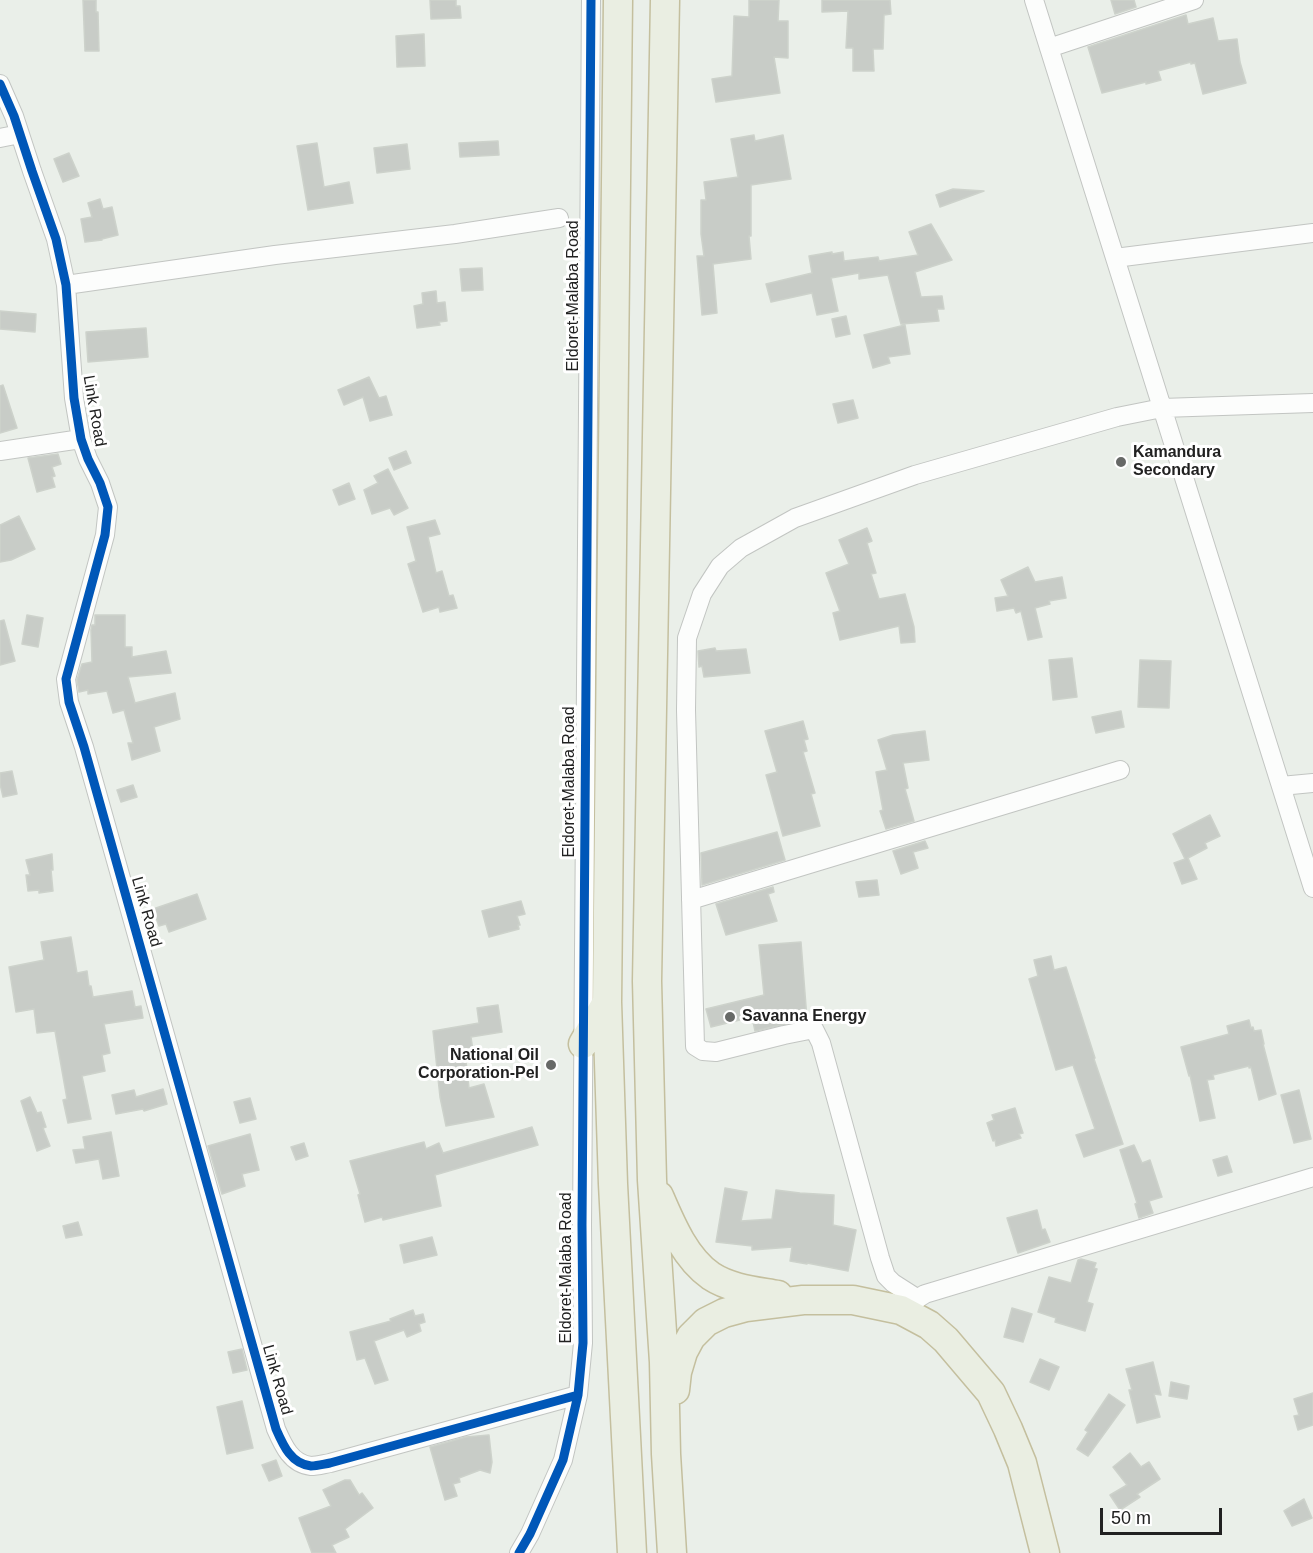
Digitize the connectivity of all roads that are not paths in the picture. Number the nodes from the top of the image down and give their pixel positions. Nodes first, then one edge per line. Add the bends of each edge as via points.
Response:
1 (591, 0) edge
2 (618, 0) edge
3 (664, 0) edge
4 (1034, 0) edge
5 (1194, 0) edge
6 (1049, 48) junction
7 (0, 84) edge
8 (20, 134) junction
9 (0, 138) edge
10 (559, 218) dead end
11 (1313, 233) edge
12 (1115, 258) junction
13 (66, 285) junction
14 (1313, 403) edge
15 (1162, 408) junction
16 (81, 440) junction
17 (0, 451) edge
18 (1120, 770) dead end
19 (1313, 783) edge
20 (1281, 786) junction
21 (1313, 888) edge
22 (691, 900) junction
23 (607, 1002) junction
24 (583, 1044) junction
25 (1313, 1177) edge
26 (652, 1180) junction
27 (803, 1300) junction
28 (909, 1304) junction
29 (578, 1395) junction
30 (666, 1454) junction
31 (519, 1553) edge
32 (632, 1553) edge
33 (672, 1553) edge
34 (1045, 1553) edge

1 - 24 street, Eldoret-Malaba Road
2 - 23 highway
3 - 26 highway via 647,981
4 - 6 street
5 - 6 street
6 - 12 street
7 - 8 street, Link Road
8 - 9 street
8 - 13 street, Link Road via 56,239
10 - 13 street
11 - 12 street
12 - 15 street
13 - 16 street, Link Road
14 - 15 street
15 - 20 street
15 - 22 street via 1117,417 852,496 795,518 741,548 720,566 702,594 687,638
16 - 17 street
16 - 29 street, Link Road via 108,507 105,535 66,679 69,702 282,1444 296,1462 311,1466 330,1463
18 - 22 street
19 - 20 street
20 - 21 street
22 - 28 street via 695,1046 716,1052 814,1029 886,1276
23 - 24 highway
23 - 32 highway
24 - 29 street, Eldoret-Malaba Road via 583,1343
25 - 28 street via 935,1291
26 - 27 highway via 686,1250 712,1276 748,1290
26 - 30 highway
27 - 28 highway
27 - 30 highway via 746,1307 724,1313 699,1328 683,1352 677,1372
28 - 34 highway via 991,1393 1022,1463
29 - 31 street, Eldoret-Malaba Road via 563,1460
30 - 33 highway

